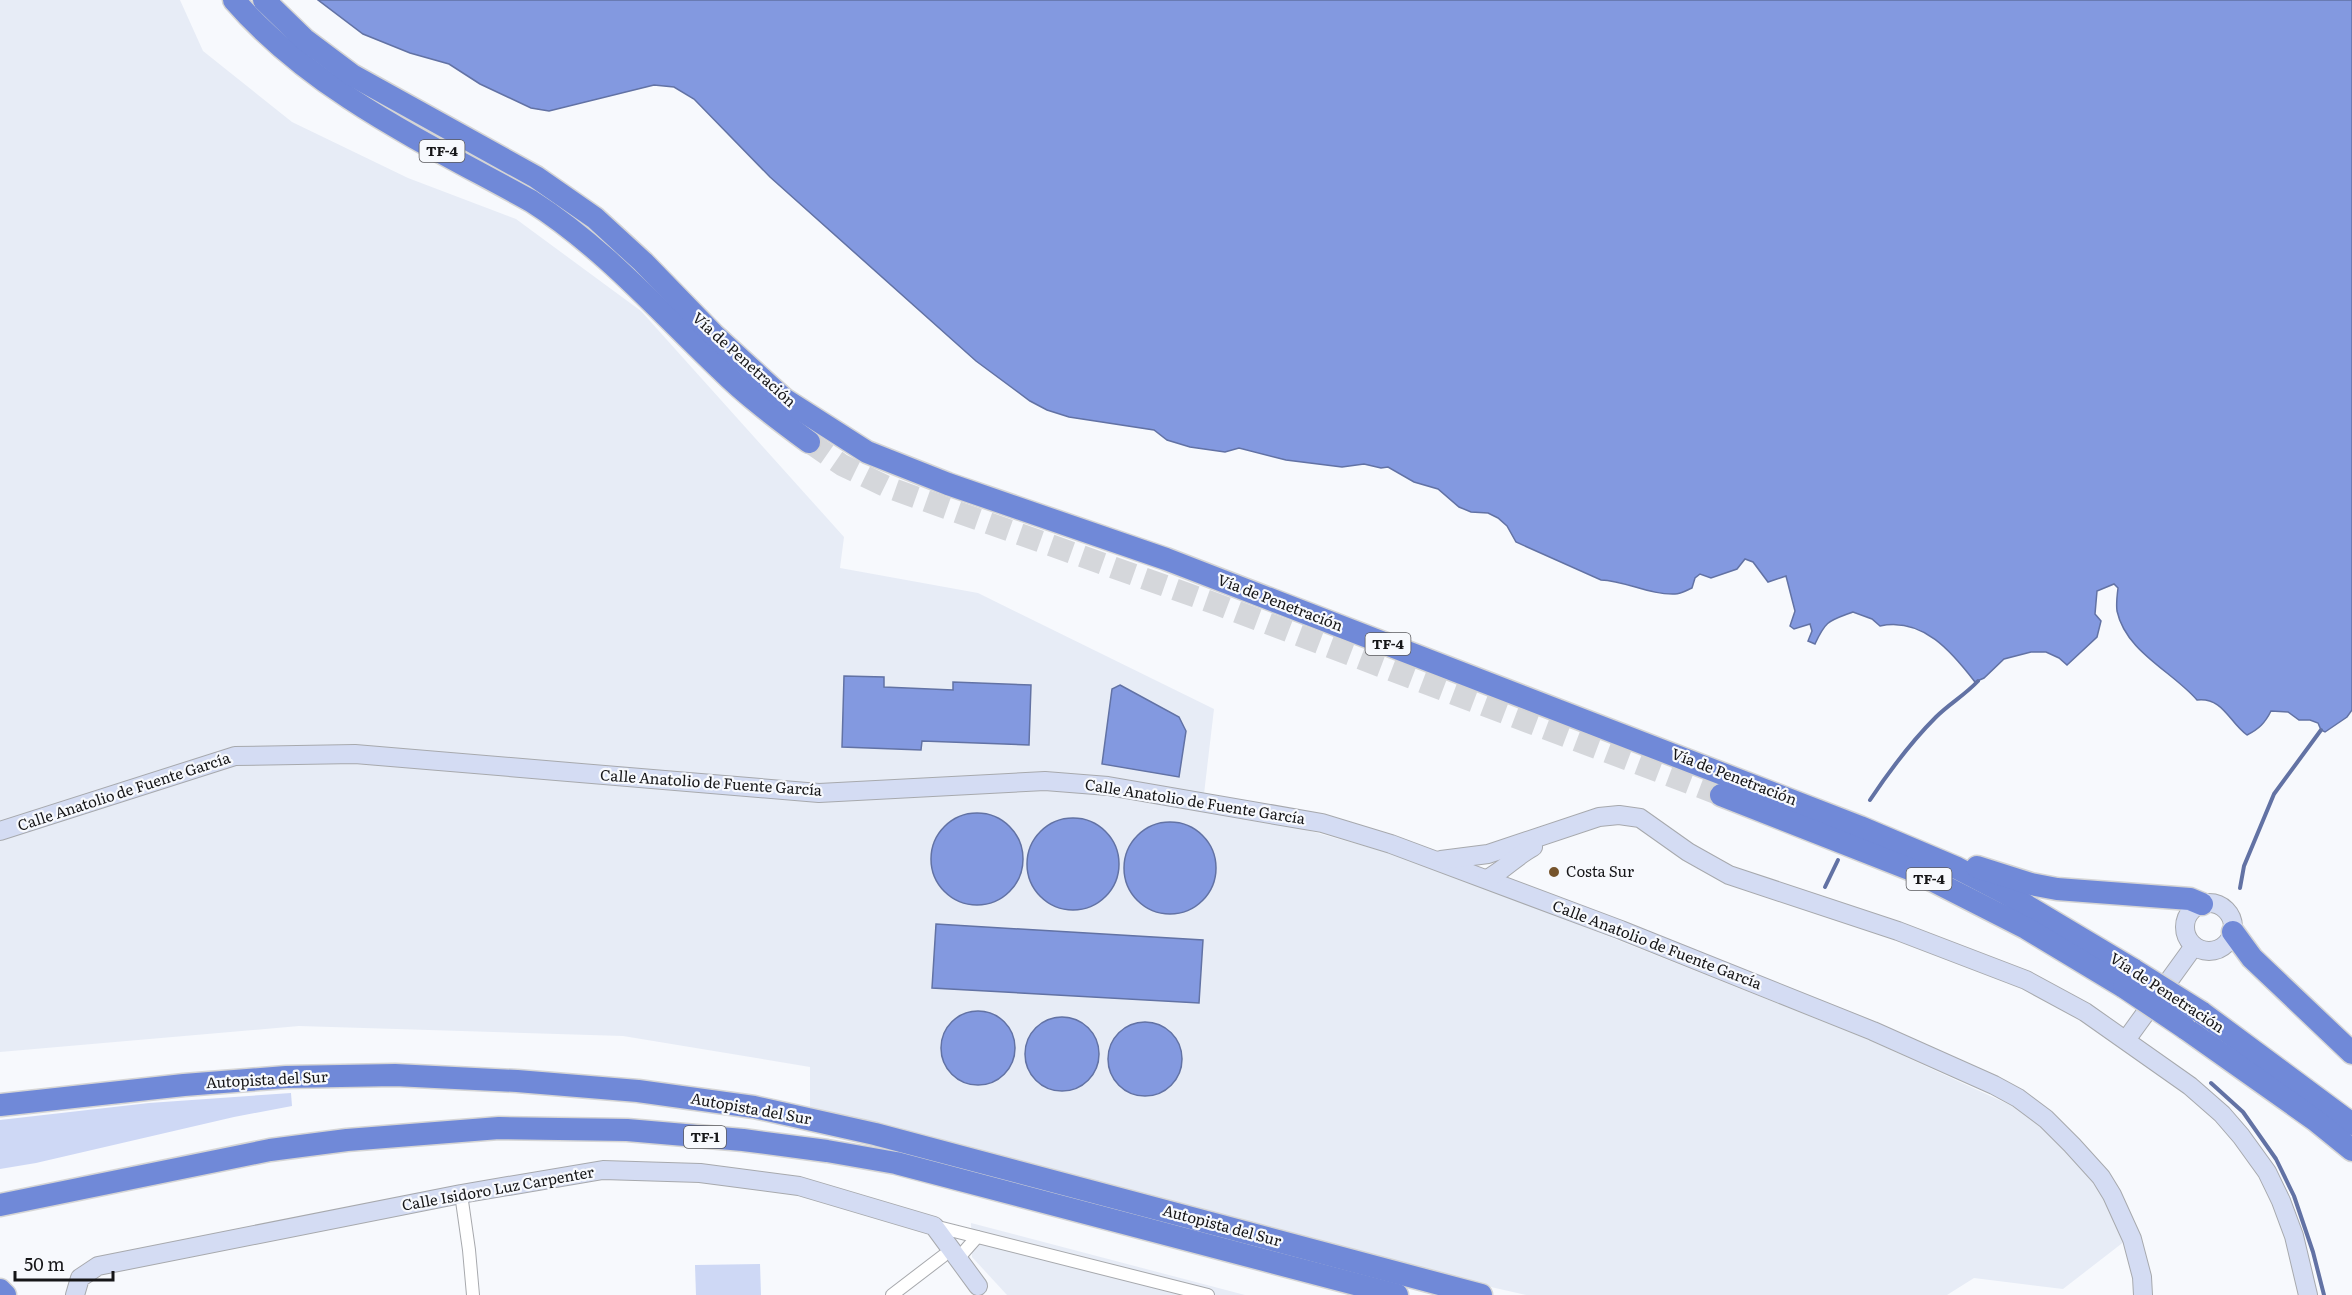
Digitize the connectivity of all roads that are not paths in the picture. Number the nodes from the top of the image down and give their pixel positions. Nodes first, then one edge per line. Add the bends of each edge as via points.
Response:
1 (234, 0) edge
2 (264, 0) edge
3 (659, 294) junction
4 (809, 442) tunnel mouth
5 (1722, 795) tunnel mouth
6 (0, 831) edge
7 (1892, 840) junction
8 (1512, 851) junction
9 (1435, 860) junction
10 (1487, 879) junction
11 (1527, 894) junction
12 (2202, 904) junction
13 (2233, 933) junction
14 (2194, 946) junction
15 (2129, 979) junction
16 (2126, 1040) junction
17 (2352, 1053) edge
18 (2250, 1073) junction
19 (0, 1105) edge
20 (2352, 1124) edge
21 (2352, 1150) edge
22 (2352, 1168) edge
23 (461, 1194) junction
24 (0, 1205) edge
25 (926, 1224) junction
26 (976, 1237) junction
27 (952, 1258) junction
28 (77, 1286) edge
29 (2143, 1286) edge
30 (0, 1290) edge
31 (982, 1291) edge
32 (5, 1295) edge
33 (473, 1295) edge
34 (892, 1295) edge
35 (1208, 1295) edge
36 (1397, 1295) edge
37 (1481, 1295) edge
38 (2150, 1295) edge
39 (2308, 1295) edge

1 - 3 highway, Vía de Penetración / TF-4 via 266,34 317,77 561,220
2 - 3 highway, Vía de Penetración / TF-4 via 304,39 352,75 567,198 617,237
3 - 4 highway, Vía de Penetración / TF-4 via 740,388
3 - 7 highway, Vía de Penetración / TF-4 via 713,334 784,399 839,436 896,465 1166,559
5 - 15 highway, Vía de Penetración / TF-4 via 1912,870
6 - 9 street, Calle Anatolio de Fuente García via 235,756 355,754 819,793 1045,782 1108,786 1313,821
7 - 12 highway via 2031,884 2190,899
7 - 15 highway, Vía de Penetración / TF-4 via 2007,894
8 - 9 street
8 - 10 street via 1490,861 1485,869
8 - 11 street via 1516,878
8 - 16 street via 1530,839 1610,815 1631,815 1729,875 1898,931 2026,980 2065,999
9 - 10 street, Calle Anatolio de Fuente García
10 - 11 street, Calle Anatolio de Fuente García
11 - 29 street, Calle Anatolio de Fuente García via 1873,1031 2018,1098 2046,1119 2101,1178 2126,1223
12 - 13 street via 2218,905 2225,910
12 - 14 street via 2190,912 2185,926
13 - 14 street via 2217,950
13 - 17 highway via 2252,957
14 - 16 street
15 - 18 highway, Vía de Penetración / TF-4, bridge via 2185,1028
15 - 20 highway, Vía de Penetración / TF-4, bridge via 2201,1012
16 - 39 street via 2206,1099 2254,1153 2288,1218
18 - 21 highway, Vía de Penetración / TF-4
18 - 22 highway via 2266,1097
19 - 37 highway, Autopista del Sur / TF-1 via 286,1077 395,1075 638,1091 754,1107 875,1134
23 - 25 street, Calle Isidoro Luz Carpenter via 603,1170 700,1173 799,1186
23 - 28 street, Calle Isidoro Luz Carpenter via 98,1266
23 - 33 street
24 - 36 highway, Autopista del Sur / TF-1 via 270,1150 347,1140 499,1128 627,1130 827,1151 896,1163
25 - 26 street
25 - 27 street
26 - 27 street via 962,1254
26 - 35 street
27 - 31 street
27 - 34 street
29 - 38 street, Calle Anatolio de Fuente García
30 - 32 highway

